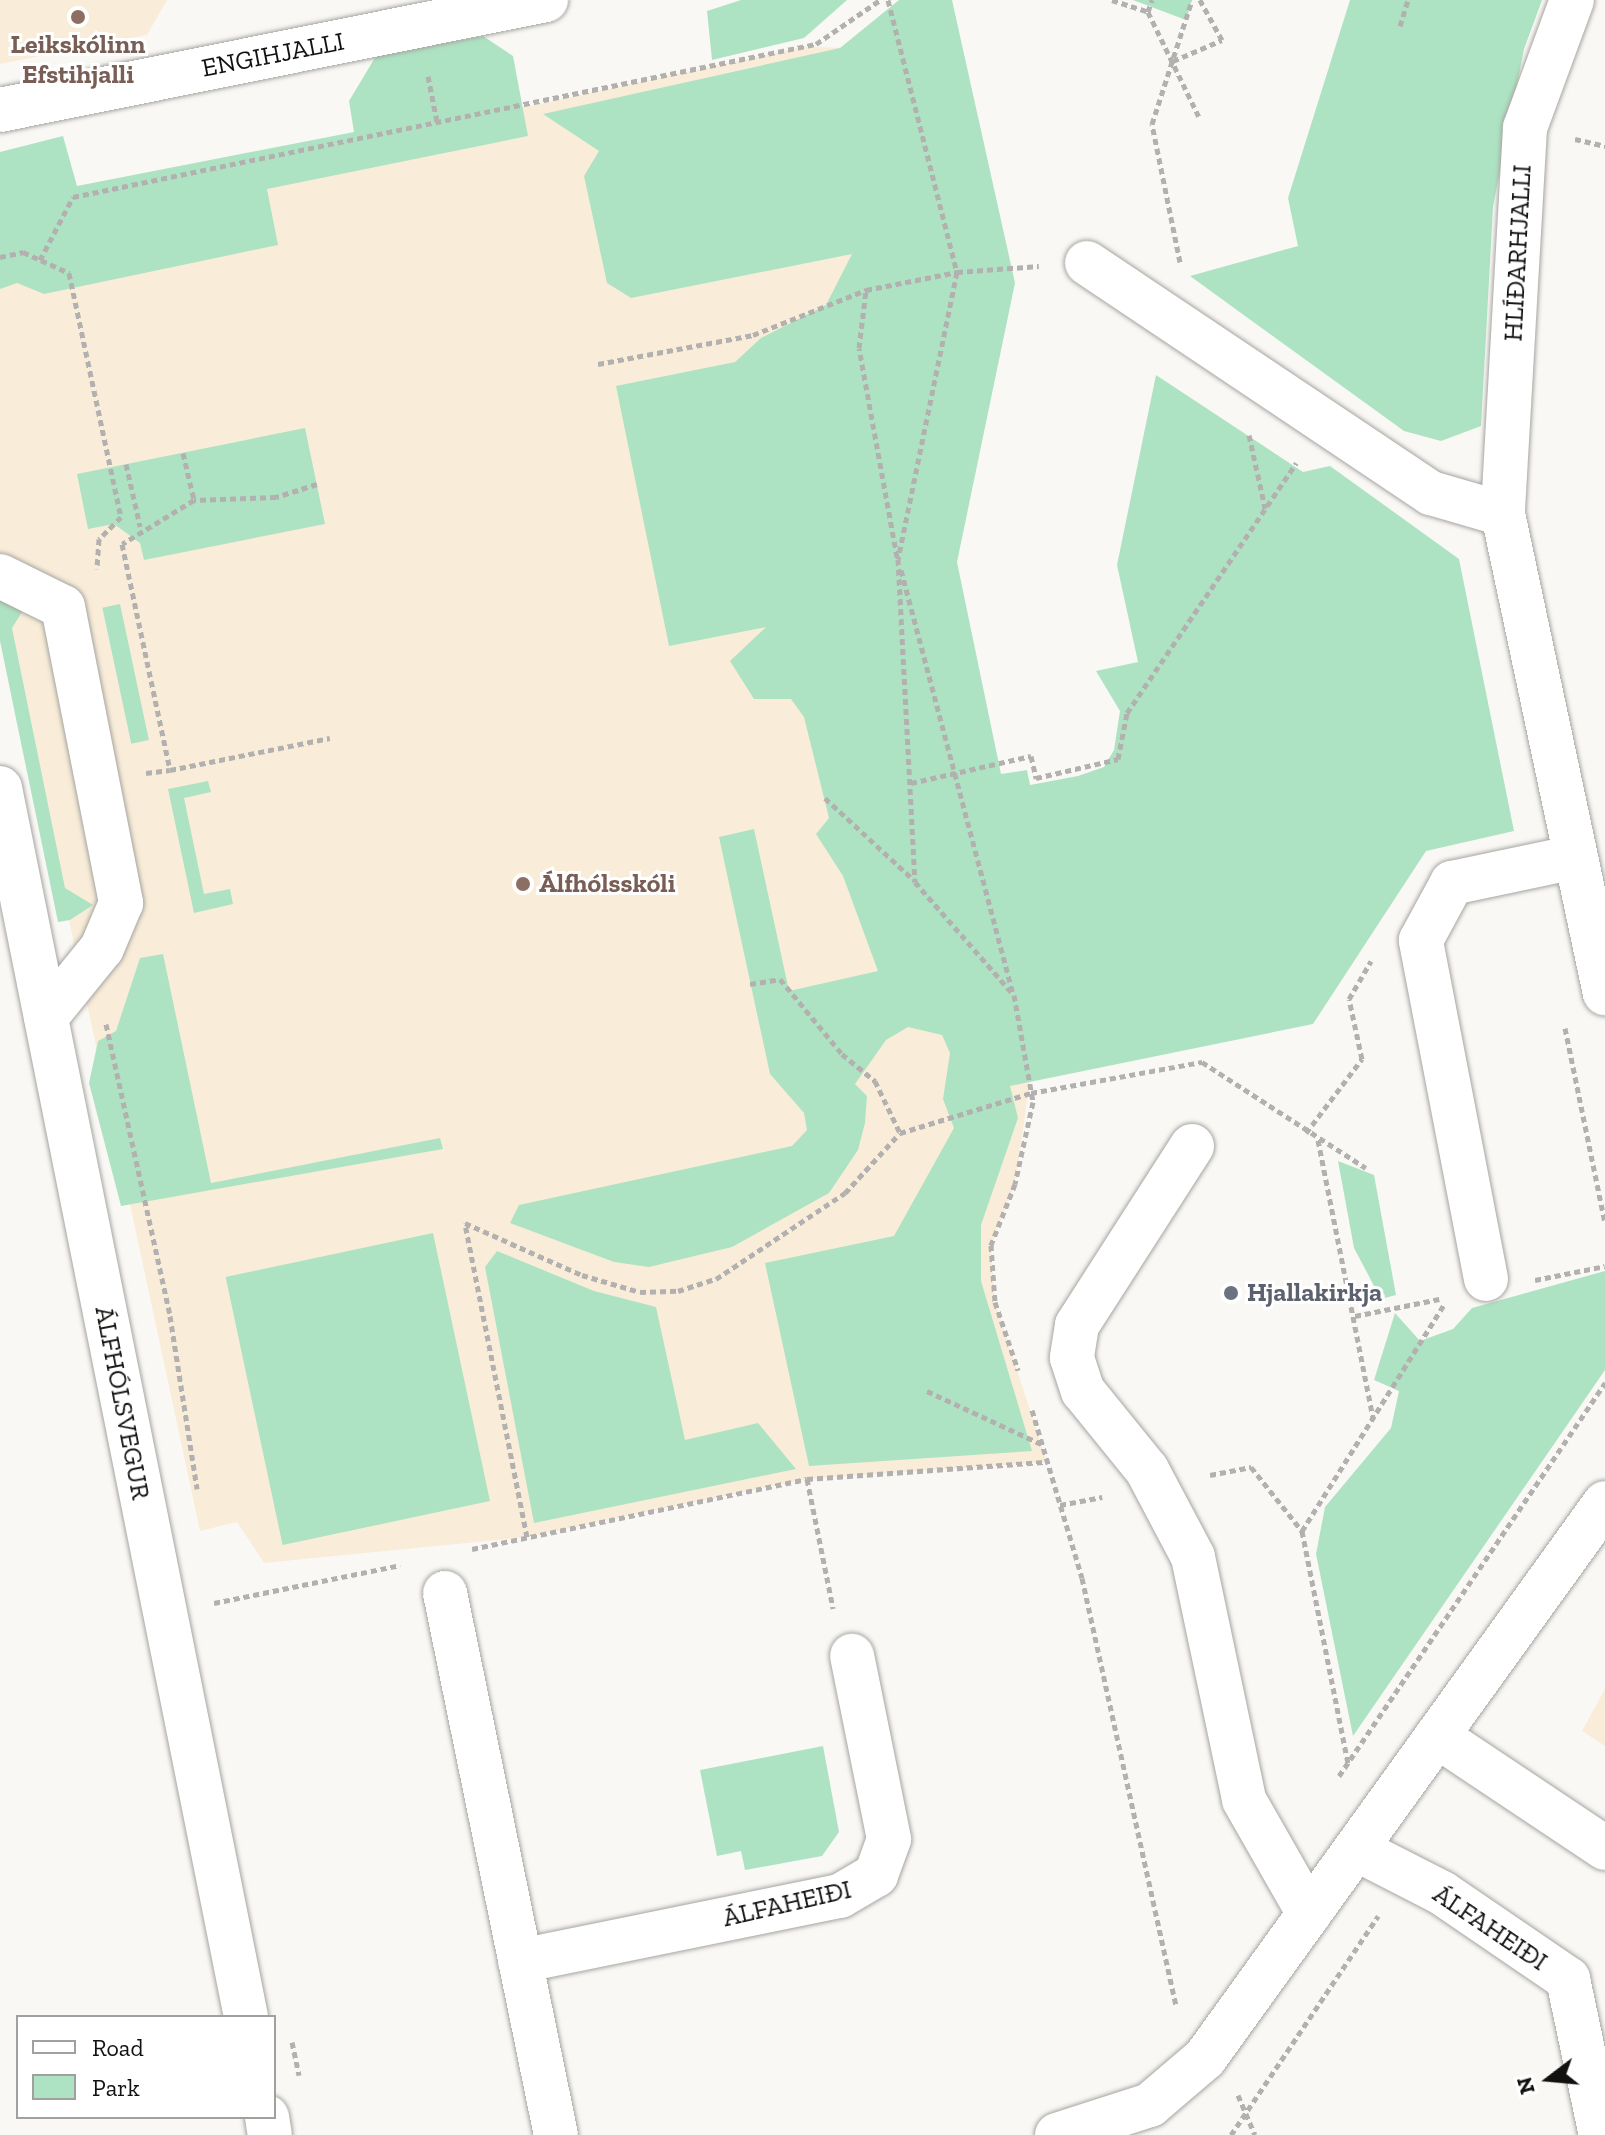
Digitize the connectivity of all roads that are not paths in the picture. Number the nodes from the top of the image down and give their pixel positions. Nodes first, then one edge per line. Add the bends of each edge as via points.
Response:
1 (546, 0) edge
2 (1572, 0) edge
3 (0, 110) edge
4 (1087, 263) road end
5 (1503, 514) junction
6 (0, 576) edge
7 (0, 788) edge
8 (1575, 857) junction
9 (1605, 993) edge
10 (46, 1017) junction
11 (1192, 1146) dead end
12 (1467, 1288) road end
13 (1605, 1503) edge
14 (450, 1574) road end
15 (852, 1656) road end
16 (1437, 1736) junction
17 (1605, 1848) edge
18 (1356, 1849) junction
19 (1309, 1914) junction
20 (520, 1961) junction
21 (246, 2015) edge
22 (556, 2135) edge
23 (1057, 2135) edge
24 (1601, 2135) edge

1 - 3 street, ENGIHJALLI
2 - 5 street, HLÍÐARHJALLI via 1525,128
4 - 5 street via 1431,493
5 - 8 street, HLÍÐARHJALLI
6 - 10 street via 63,607 121,903 102,948
7 - 10 street, ÁLFHÓLSVEGUR
8 - 9 street, HLÍÐARHJALLI
8 - 12 street via 1452,883 1421,940
10 - 21 street, ÁLFHÓLSVEGUR
11 - 19 street via 1081,1317 1072,1358 1083,1391 1147,1470 1193,1557 1244,1800
13 - 16 street
14 - 20 street
15 - 20 street, ÁLFAHEIÐI via 889,1839 876,1875 840,1896
16 - 17 street
16 - 18 street
18 - 19 street
18 - 24 street, ÁLFAHEIÐI via 1442,1893 1568,1979
19 - 23 street via 1179,2084 1123,2119
20 - 22 street

